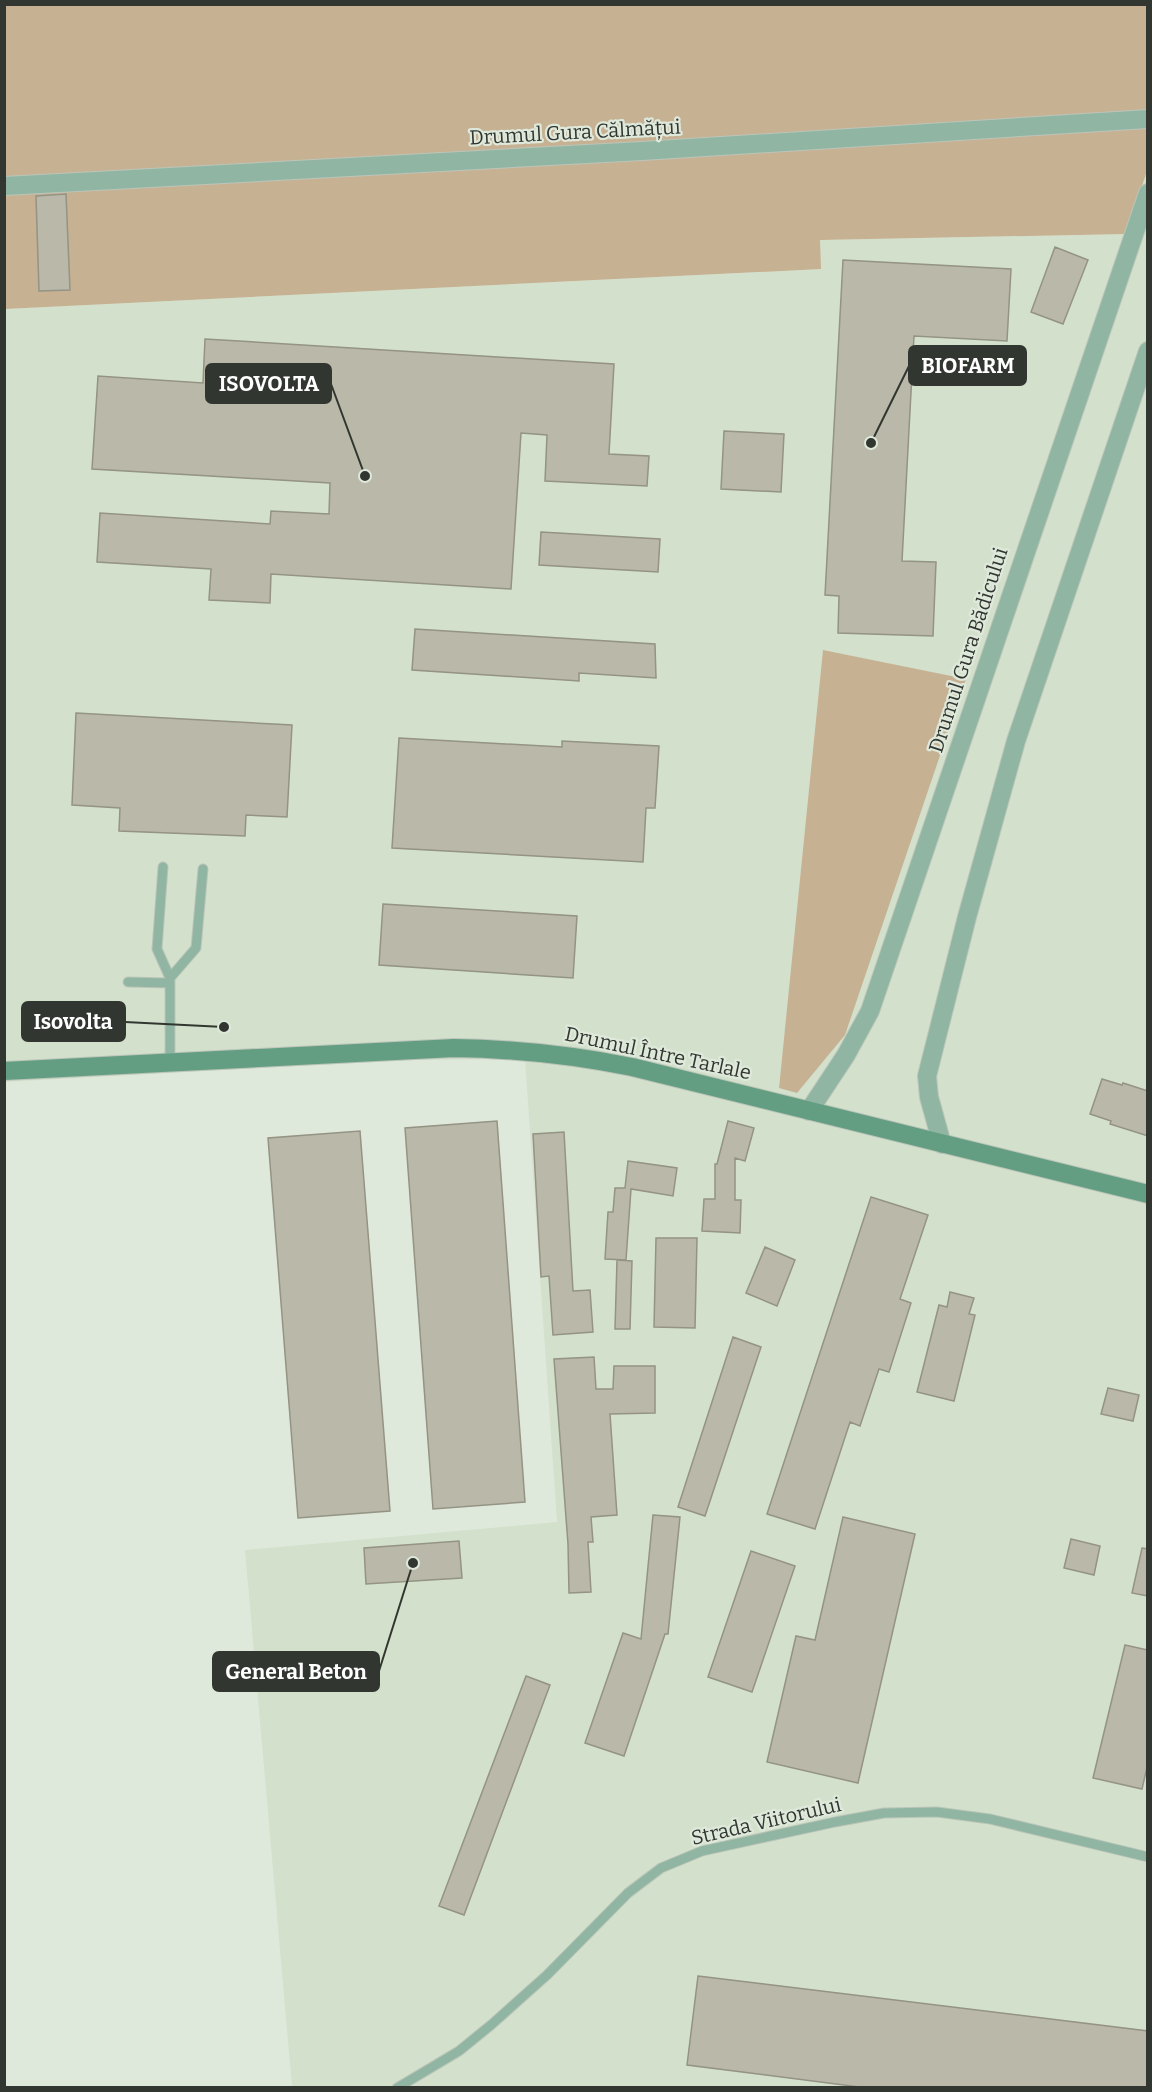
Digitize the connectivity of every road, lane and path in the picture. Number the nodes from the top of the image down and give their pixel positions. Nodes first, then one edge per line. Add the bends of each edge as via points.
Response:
1 (1148, 119) edge
2 (4, 186) edge
3 (1148, 193) edge
4 (1148, 351) edge
5 (163, 867) dead end
6 (203, 869) dead end
7 (170, 981) junction
8 (128, 982) dead end
9 (170, 1061) junction
10 (4, 1071) edge
11 (809, 1111) junction
12 (942, 1144) junction
13 (1148, 1194) edge
14 (1148, 1857) edge
15 (397, 2088) edge

1 - 2 street, Drumul Gura Călmățui
3 - 11 street, Drumul Gura Bădicului via 870,1011
4 - 12 street via 1016,741 967,917 927,1076 928,1097
5 - 7 lane via 157,949
6 - 7 lane via 196,948
7 - 8 lane
7 - 9 lane
9 - 10 main road, Drumul Între Tarlale
9 - 11 main road, Drumul Între Tarlale via 454,1048 514,1050 592,1059
11 - 12 main road, Drumul Între Tarlale
12 - 13 main road, Drumul Între Tarlale
14 - 15 lane, Strada Viitorului via 990,1819 938,1812 884,1813 702,1851 661,1868 628,1893 491,2025 459,2051

